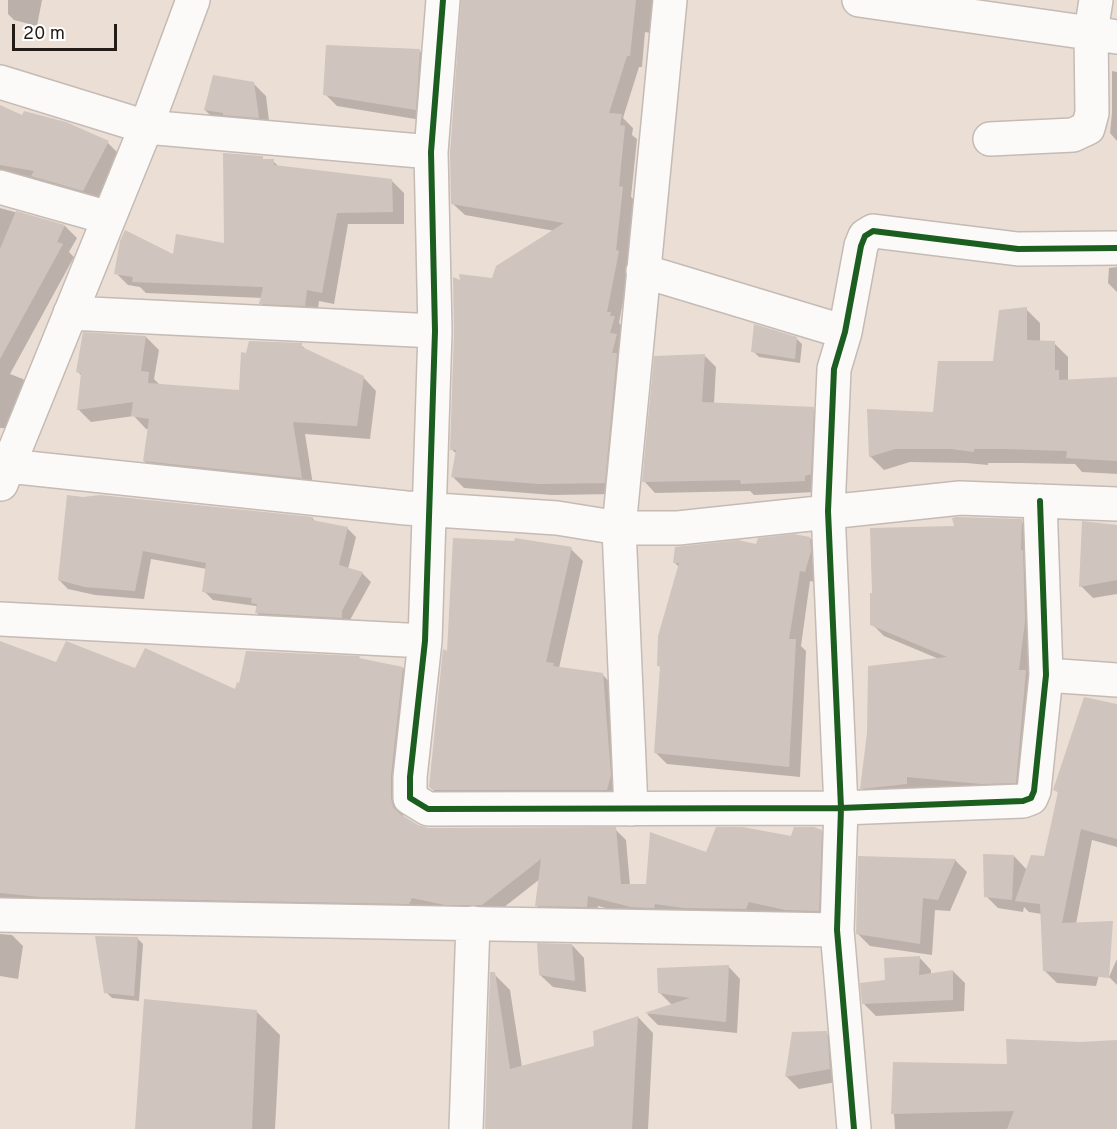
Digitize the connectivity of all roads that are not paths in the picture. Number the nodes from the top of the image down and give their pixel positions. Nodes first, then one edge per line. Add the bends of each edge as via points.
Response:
1 (193, 0) edge
2 (443, 0) edge
3 (670, 0) edge
4 (859, 0) edge
5 (1096, 0) edge
6 (1104, 34) edge
7 (0, 82) edge
8 (146, 127) junction
9 (990, 139) dead end
10 (431, 152) junction
11 (0, 187) edge
12 (109, 218) junction
13 (1117, 248) edge
14 (644, 271) junction
15 (70, 313) junction
16 (435, 331) junction
17 (845, 332) junction
18 (3, 472) edge
19 (1040, 501) junction
20 (1117, 504) edge
21 (430, 509) junction
22 (828, 511) junction
23 (619, 528) junction
24 (0, 619) edge
25 (425, 641) junction
26 (1046, 675) junction
27 (1117, 680) edge
28 (841, 808) junction
29 (631, 809) junction
30 (0, 915) edge
31 (473, 923) junction
32 (837, 930) junction
33 (466, 1129) edge
34 (854, 1129) edge

1 - 8 street
2 - 10 street
3 - 14 street
4 - 6 street
5 - 6 street
6 - 9 street via 1088,128 1073,135
7 - 8 street
8 - 10 street
8 - 12 street
10 - 16 street
11 - 12 street
12 - 15 street
13 - 17 street via 1018,249 873,231 861,246
14 - 17 street
14 - 23 street
15 - 16 street
15 - 18 street
16 - 21 street
17 - 22 street via 834,369
18 - 21 street
19 - 20 street
19 - 22 street via 960,498
19 - 26 street
21 - 23 street via 557,518
21 - 25 street
22 - 23 street via 678,528
22 - 28 street
23 - 29 street
24 - 25 street
25 - 29 street via 410,777 410,798 416,803 428,809
26 - 27 street
26 - 28 street via 1031,798
28 - 29 street
28 - 32 street
30 - 31 street
31 - 32 street
31 - 33 street
32 - 34 street

